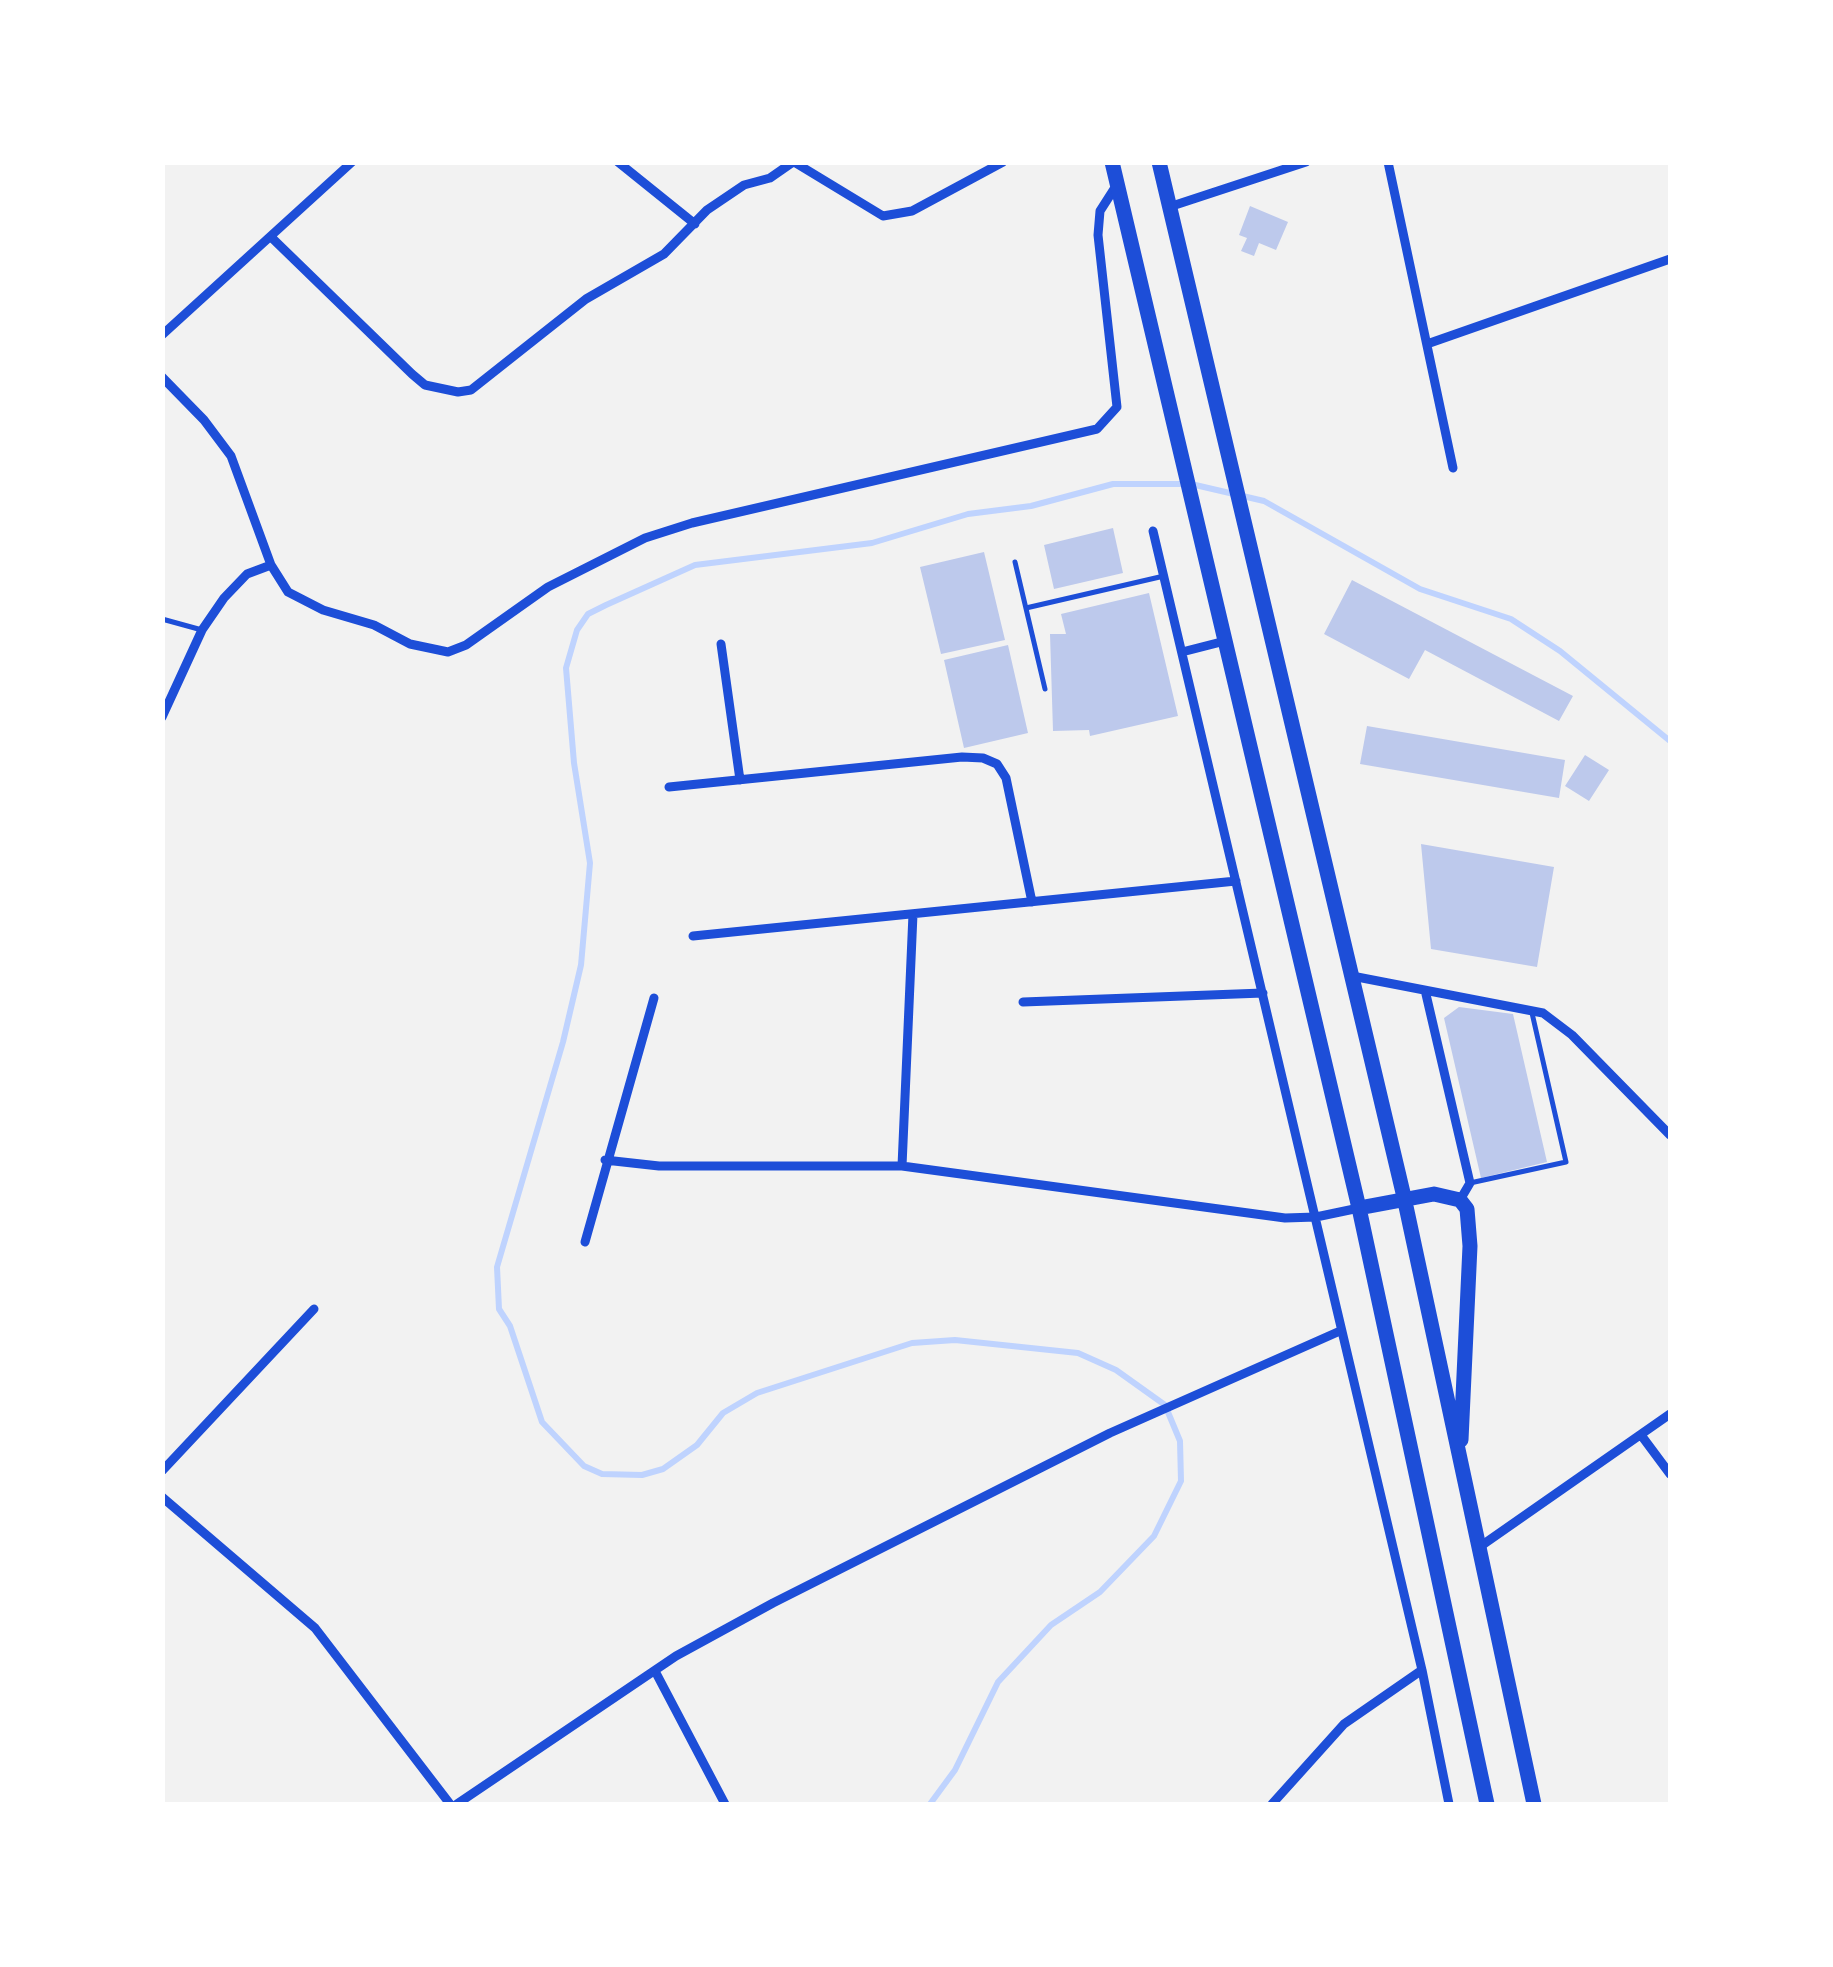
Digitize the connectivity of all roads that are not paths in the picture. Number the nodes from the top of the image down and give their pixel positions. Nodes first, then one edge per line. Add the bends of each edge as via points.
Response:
1 (352, 162) edge
2 (618, 162) edge
3 (794, 162) edge
4 (1003, 162) edge
5 (1112, 162) edge
6 (1159, 162) edge
7 (1306, 162) edge
8 (1388, 162) edge
9 (1117, 185) junction
10 (1169, 207) junction
11 (695, 224) junction
12 (271, 237) junction
13 (1670, 259) edge
14 (162, 335) edge
15 (1427, 344) junction
16 (162, 377) edge
17 (1454, 468) dead end
18 (1153, 530) dead end
19 (1016, 562) dead end
20 (270, 565) junction
21 (1164, 576) junction
22 (1026, 608) junction
23 (162, 619) edge
24 (202, 630) junction
25 (1225, 641) junction
26 (721, 644) dead end
27 (1182, 652) junction
28 (1045, 689) dead end
29 (162, 717) edge
30 (740, 780) junction
31 (669, 788) dead end
32 (1236, 881) junction
33 (1032, 902) junction
34 (913, 914) junction
35 (693, 936) dead end
36 (1352, 976) junction
37 (1425, 990) junction
38 (1263, 993) junction
39 (654, 998) dead end
40 (1022, 1002) dead end
41 (1531, 1010) junction
42 (1670, 1135) edge
43 (605, 1160) junction
44 (902, 1166) junction
45 (1470, 1184) junction
46 (1404, 1198) junction
47 (1460, 1200) junction
48 (1359, 1208) junction
49 (1316, 1217) junction
50 (584, 1242) dead end
51 (314, 1309) dead end
52 (1340, 1331) junction
53 (1670, 1414) edge
54 (1641, 1435) junction
55 (1460, 1463) junction
56 (162, 1472) edge
57 (1670, 1474) edge
58 (162, 1497) edge
59 (1478, 1548) junction
60 (1422, 1670) junction
61 (654, 1671) junction
62 (453, 1804) edge
63 (726, 1804) edge
64 (1272, 1804) edge
65 (1449, 1804) edge
66 (1487, 1804) edge
67 (1534, 1804) edge

1 - 12 street
2 - 11 street
3 - 4 street via 883,216 912,210
3 - 11 street via 744,185
5 - 9 highway
6 - 10 highway
7 - 10 street
8 - 15 street
9 - 20 street via 1100,211 1098,235 1117,407 1098,429 692,522 548,587 448,652 430,652 323,610 288,592
9 - 25 highway
10 - 36 highway
11 - 12 street via 664,254 586,299 471,390 458,392 425,385
12 - 14 street
13 - 15 street
15 - 17 street
16 - 20 street via 230,456
18 - 21 street
19 - 22 lane
20 - 24 street via 238,581
21 - 22 lane
21 - 27 street
22 - 28 lane
23 - 24 lane
24 - 29 street
25 - 27 street
25 - 48 highway
26 - 30 street
27 - 32 street
30 - 31 street
30 - 33 street via 962,756 997,764 1006,778
32 - 33 street
32 - 38 street
33 - 34 street
34 - 35 street
34 - 44 street
36 - 37 street
36 - 46 highway
37 - 41 street
37 - 45 street
38 - 40 street
38 - 49 street
39 - 43 street
41 - 42 street via 1557,1022
41 - 45 lane via 1566,1162
43 - 44 street
43 - 50 street
44 - 49 street
45 - 47 street
46 - 47 highway via 1434,1194
46 - 48 highway
46 - 55 highway
47 - 55 highway via 1470,1227
48 - 49 street
48 - 66 highway
49 - 52 street
51 - 56 street
52 - 60 street
52 - 61 street via 1110,1433 773,1603
53 - 54 street
54 - 57 street
54 - 59 street
55 - 59 highway
58 - 62 street via 315,1628
59 - 67 highway
60 - 64 street via 1344,1724
60 - 65 street
61 - 62 street
61 - 63 street

